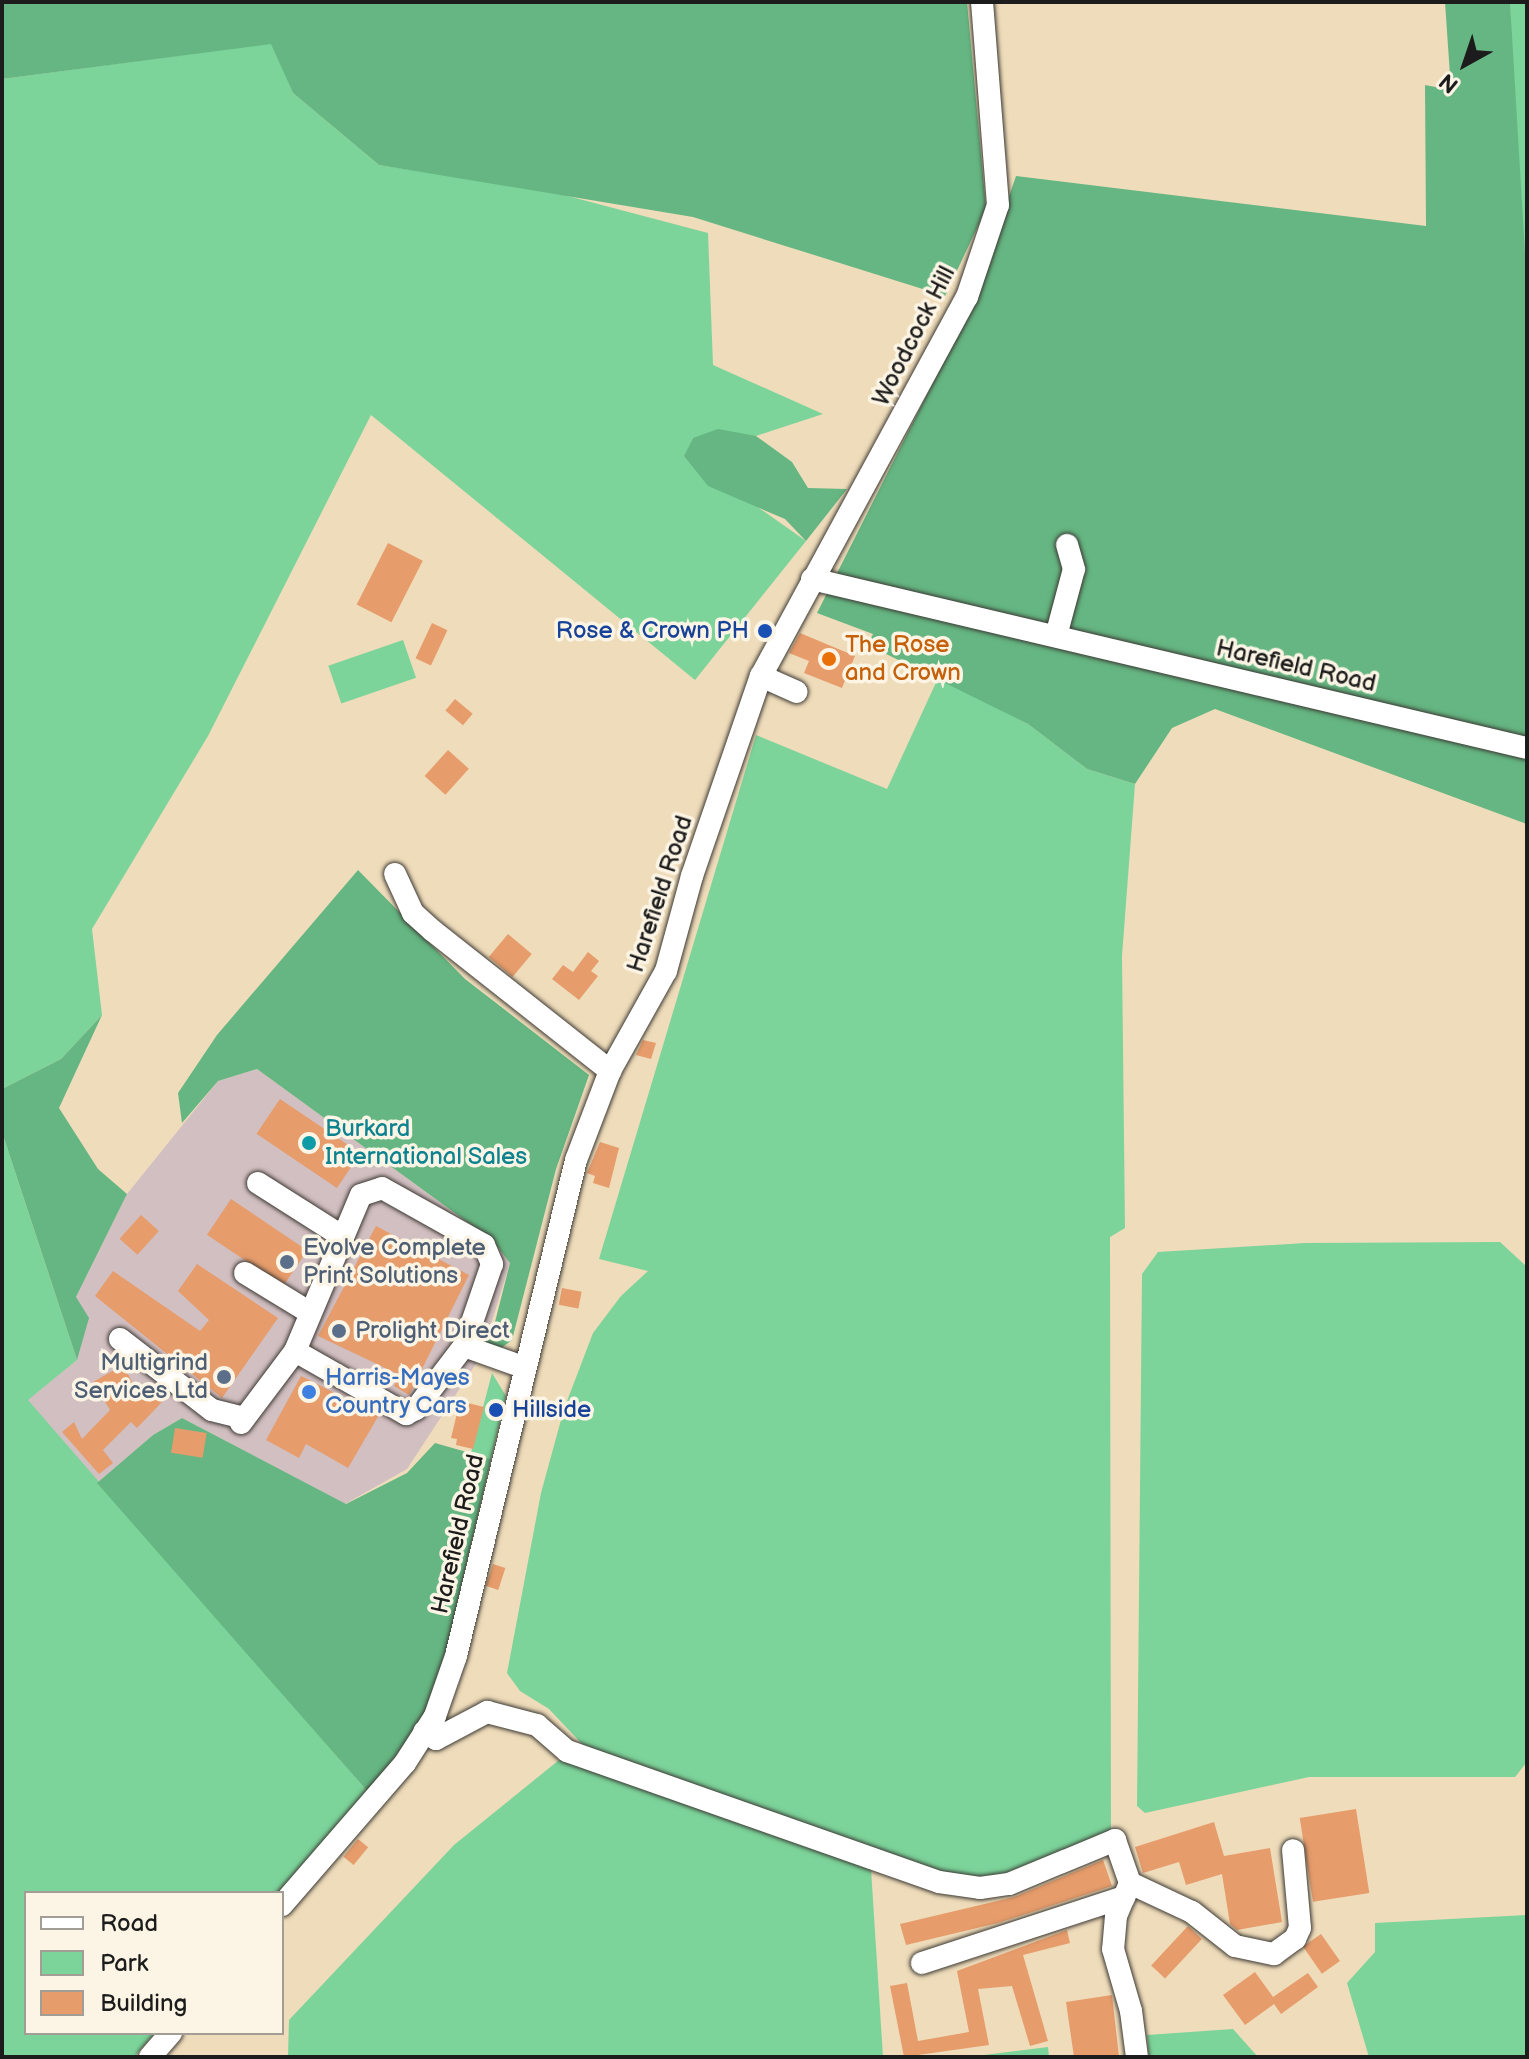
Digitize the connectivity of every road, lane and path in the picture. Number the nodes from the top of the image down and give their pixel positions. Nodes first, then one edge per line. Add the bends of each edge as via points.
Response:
1 (982, 2) edge
2 (1067, 545) dead end
3 (812, 579) junction
4 (1056, 636) junction
5 (761, 676) junction
6 (797, 692) dead end
7 (1527, 748) edge
8 (395, 874) dead end
9 (610, 1071) junction
10 (258, 1183) dead end
11 (343, 1237) junction
12 (245, 1273) dead end
13 (309, 1312) junction
14 (120, 1339) dead end
15 (464, 1346) junction
16 (295, 1351) junction
17 (523, 1367) junction
18 (424, 1732) junction
19 (1293, 1850) dead end
20 (1127, 1890) junction
21 (284, 1903) edge
22 (922, 1963) dead end
23 (169, 2035) edge
24 (150, 2057) edge
25 (1137, 2057) edge

1 - 3 street, Woodcock Hill via 998,205 967,297
2 - 4 street via 1074,569
3 - 4 street, Harefield Road
3 - 5 street, Harefield Road
4 - 7 street, Harefield Road
5 - 6 street
5 - 9 street, Harefield Road via 692,876 666,971
8 - 9 street via 413,913
9 - 17 street, Harefield Road via 576,1160
10 - 11 street
11 - 13 street
11 - 15 street via 361,1195 382,1188 484,1245 492,1264
12 - 13 street
13 - 16 street
14 - 16 street via 212,1410 243,1420
15 - 16 street via 416,1409 406,1414
15 - 17 street
17 - 18 street, Harefield Road via 456,1656
18 - 20 street via 436,1739 487,1712 537,1725 567,1751 939,1882 980,1888 1009,1884 1115,1840
18 - 21 street, Harefield Road via 405,1763
19 - 20 street via 1300,1928 1295,1939 1274,1954 1246,1951 1192,1912
20 - 22 street
20 - 25 street via 1113,1949 1131,2011
23 - 24 street

